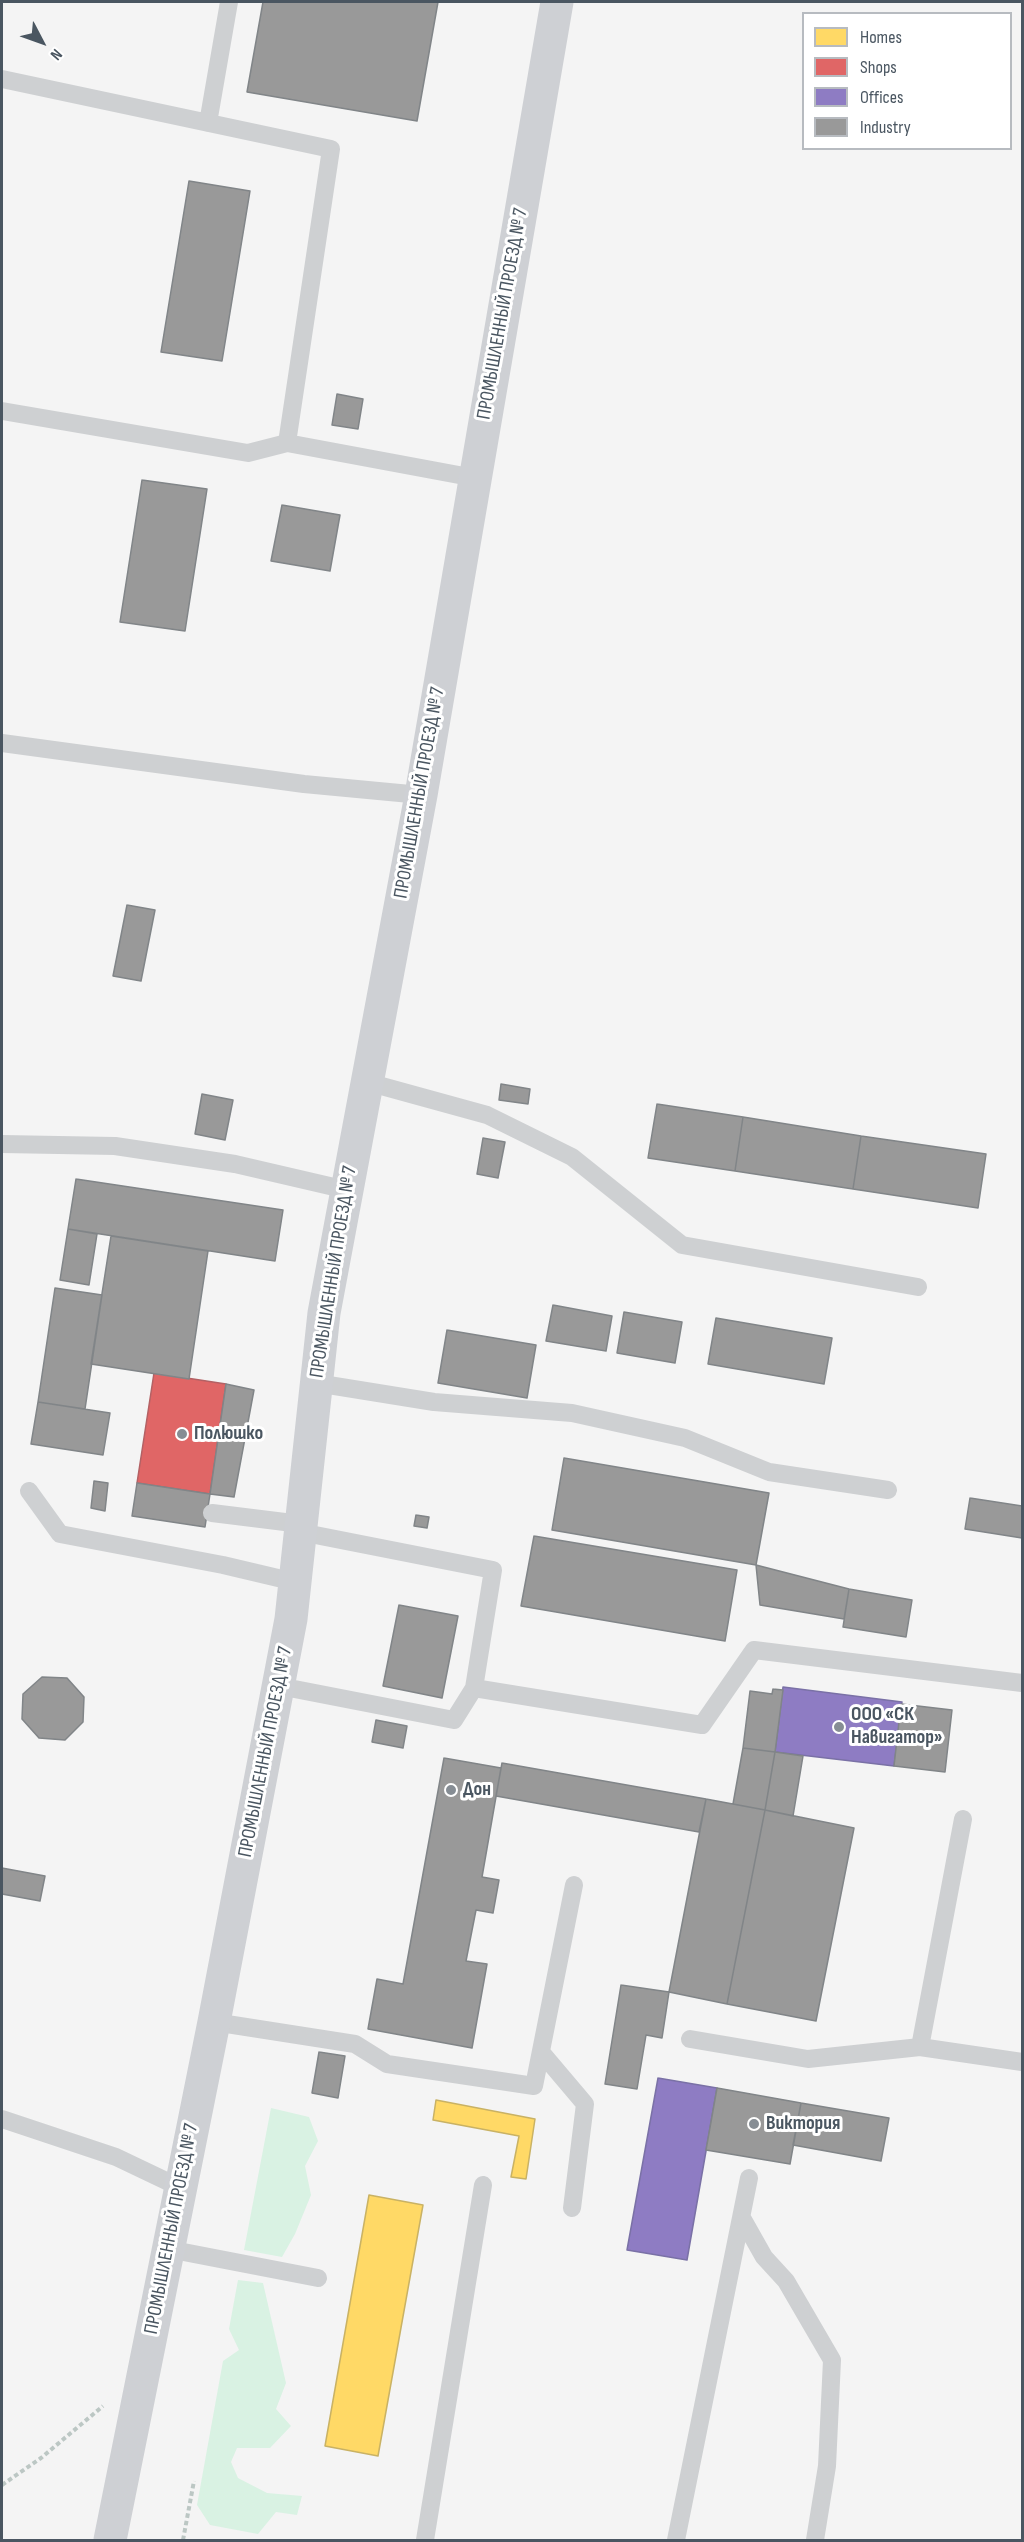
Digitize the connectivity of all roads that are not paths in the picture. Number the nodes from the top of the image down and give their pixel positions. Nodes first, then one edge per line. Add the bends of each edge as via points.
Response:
1 (229, 2) edge
2 (557, 2) edge
3 (2, 79) edge
4 (207, 123) junction
5 (2, 411) edge
6 (287, 443) junction
7 (475, 478) junction
8 (2, 742) edge
9 (421, 795) junction
10 (367, 1082) junction
11 (2, 1144) edge
12 (347, 1190) junction
13 (918, 1287) dead end
14 (316, 1383) junction
15 (888, 1490) dead end
16 (29, 1491) dead end
17 (212, 1513) dead end
18 (300, 1528) junction
19 (295, 1582) junction
20 (1023, 1683) edge
21 (279, 1686) junction
22 (474, 1688) junction
23 (963, 1819) dead end
24 (574, 1885) dead end
25 (214, 2022) junction
26 (690, 2039) dead end
27 (920, 2047) junction
28 (541, 2052) junction
29 (1023, 2062) edge
30 (2, 2119) edge
31 (749, 2178) dead end
32 (483, 2185) dead end
33 (181, 2188) junction
34 (572, 2208) dead end
35 (742, 2218) junction
36 (168, 2249) junction
37 (318, 2277) dead end
38 (110, 2541) edge
39 (424, 2541) edge
40 (676, 2541) edge
41 (815, 2541) edge

1 - 4 lane
2 - 7 street, ПРОМЫШЛЕННЫЙ ПРОЕЗД № 7
3 - 4 lane
4 - 6 lane via 331,149
5 - 6 lane via 248,453
6 - 7 lane
7 - 9 street, ПРОМЫШЛЕННЫЙ ПРОЕЗД № 7
8 - 9 lane via 304,784
9 - 10 street, ПРОМЫШЛЕННЫЙ ПРОЕЗД № 7
10 - 12 street, ПРОМЫШЛЕННЫЙ ПРОЕЗД № 7
10 - 13 lane via 488,1115 572,1158 682,1245
11 - 12 lane via 115,1146 235,1164
12 - 14 street, ПРОМЫШЛЕННЫЙ ПРОЕЗД № 7 via 324,1313
14 - 15 lane via 434,1402 572,1413 685,1438 769,1472
14 - 18 street, ПРОМЫШЛЕННЫЙ ПРОЕЗД № 7
16 - 19 lane via 60,1534
17 - 18 lane
18 - 19 street, ПРОМЫШЛЕННЫЙ ПРОЕЗД № 7
18 - 22 lane via 493,1570
19 - 21 street, ПРОМЫШЛЕННЫЙ ПРОЕЗД № 7
20 - 22 lane via 754,1650 702,1725
21 - 22 lane via 454,1720
21 - 25 street, ПРОМЫШЛЕННЫЙ ПРОЕЗД № 7
23 - 27 lane
24 - 28 lane
25 - 28 lane via 355,2043 387,2064 534,2086
25 - 33 street, ПРОМЫШЛЕННЫЙ ПРОЕЗД № 7
26 - 27 lane via 808,2060
27 - 29 lane
28 - 34 lane via 585,2104
30 - 33 lane via 116,2157
31 - 35 lane
32 - 39 lane
33 - 36 street, ПРОМЫШЛЕННЫЙ ПРОЕЗД № 7
35 - 40 lane
35 - 41 lane via 764,2257 786,2281 832,2360 827,2466
36 - 37 lane
36 - 38 street, ПРОМЫШЛЕННЫЙ ПРОЕЗД № 7

